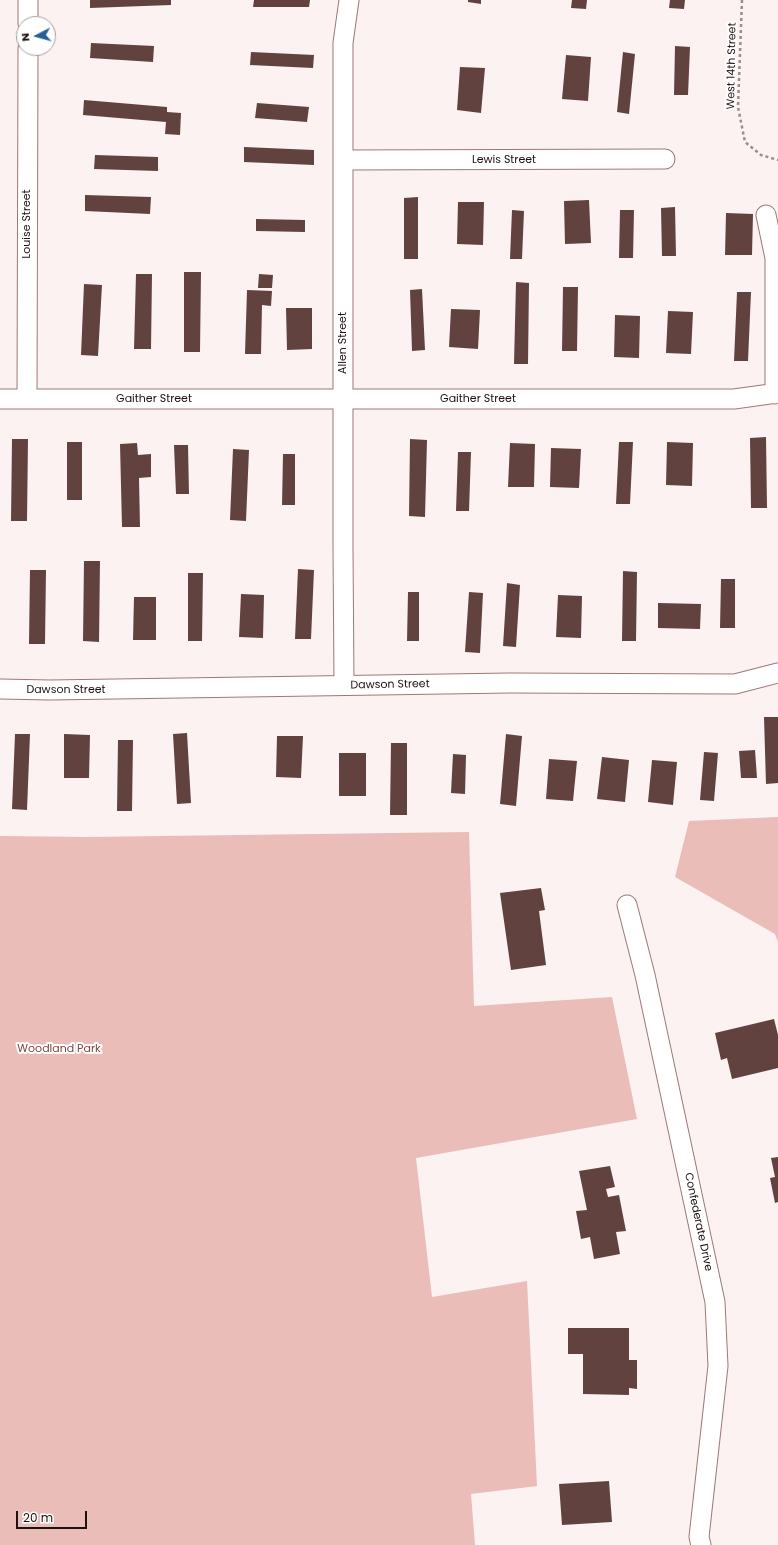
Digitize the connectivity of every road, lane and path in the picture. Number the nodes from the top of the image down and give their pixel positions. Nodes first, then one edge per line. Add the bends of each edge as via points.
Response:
1 (28, 0) edge
2 (349, 0) edge
3 (742, 0) edge
4 (28, 16) edge
5 (28, 56) edge
6 (665, 159) dead end
7 (343, 160) junction
8 (778, 160) edge
9 (766, 215) dead end
10 (776, 394) edge
11 (0, 399) edge
12 (27, 399) junction
13 (343, 400) junction
14 (778, 673) edge
15 (344, 685) junction
16 (0, 690) edge
17 (627, 905) dead end
18 (700, 1545) edge

1 - 4 street
2 - 7 street, Allen Street via 344,43
3 - 8 path, West 14th Street via 738,107 745,142 761,155
5 - 12 street, Louise Street
6 - 7 street, Lewis Street
7 - 13 street, Allen Street
9 - 10 street, Gaither Street via 775,258
10 - 13 street, Gaither Street via 734,399
11 - 12 street, Gaither Street
12 - 13 street, Gaither Street
13 - 15 street, Allen Street
14 - 15 street, Dawson Street via 735,684
15 - 16 street, Dawson Street
17 - 18 street, Confederate Drive via 645,975 715,1302 718,1366

